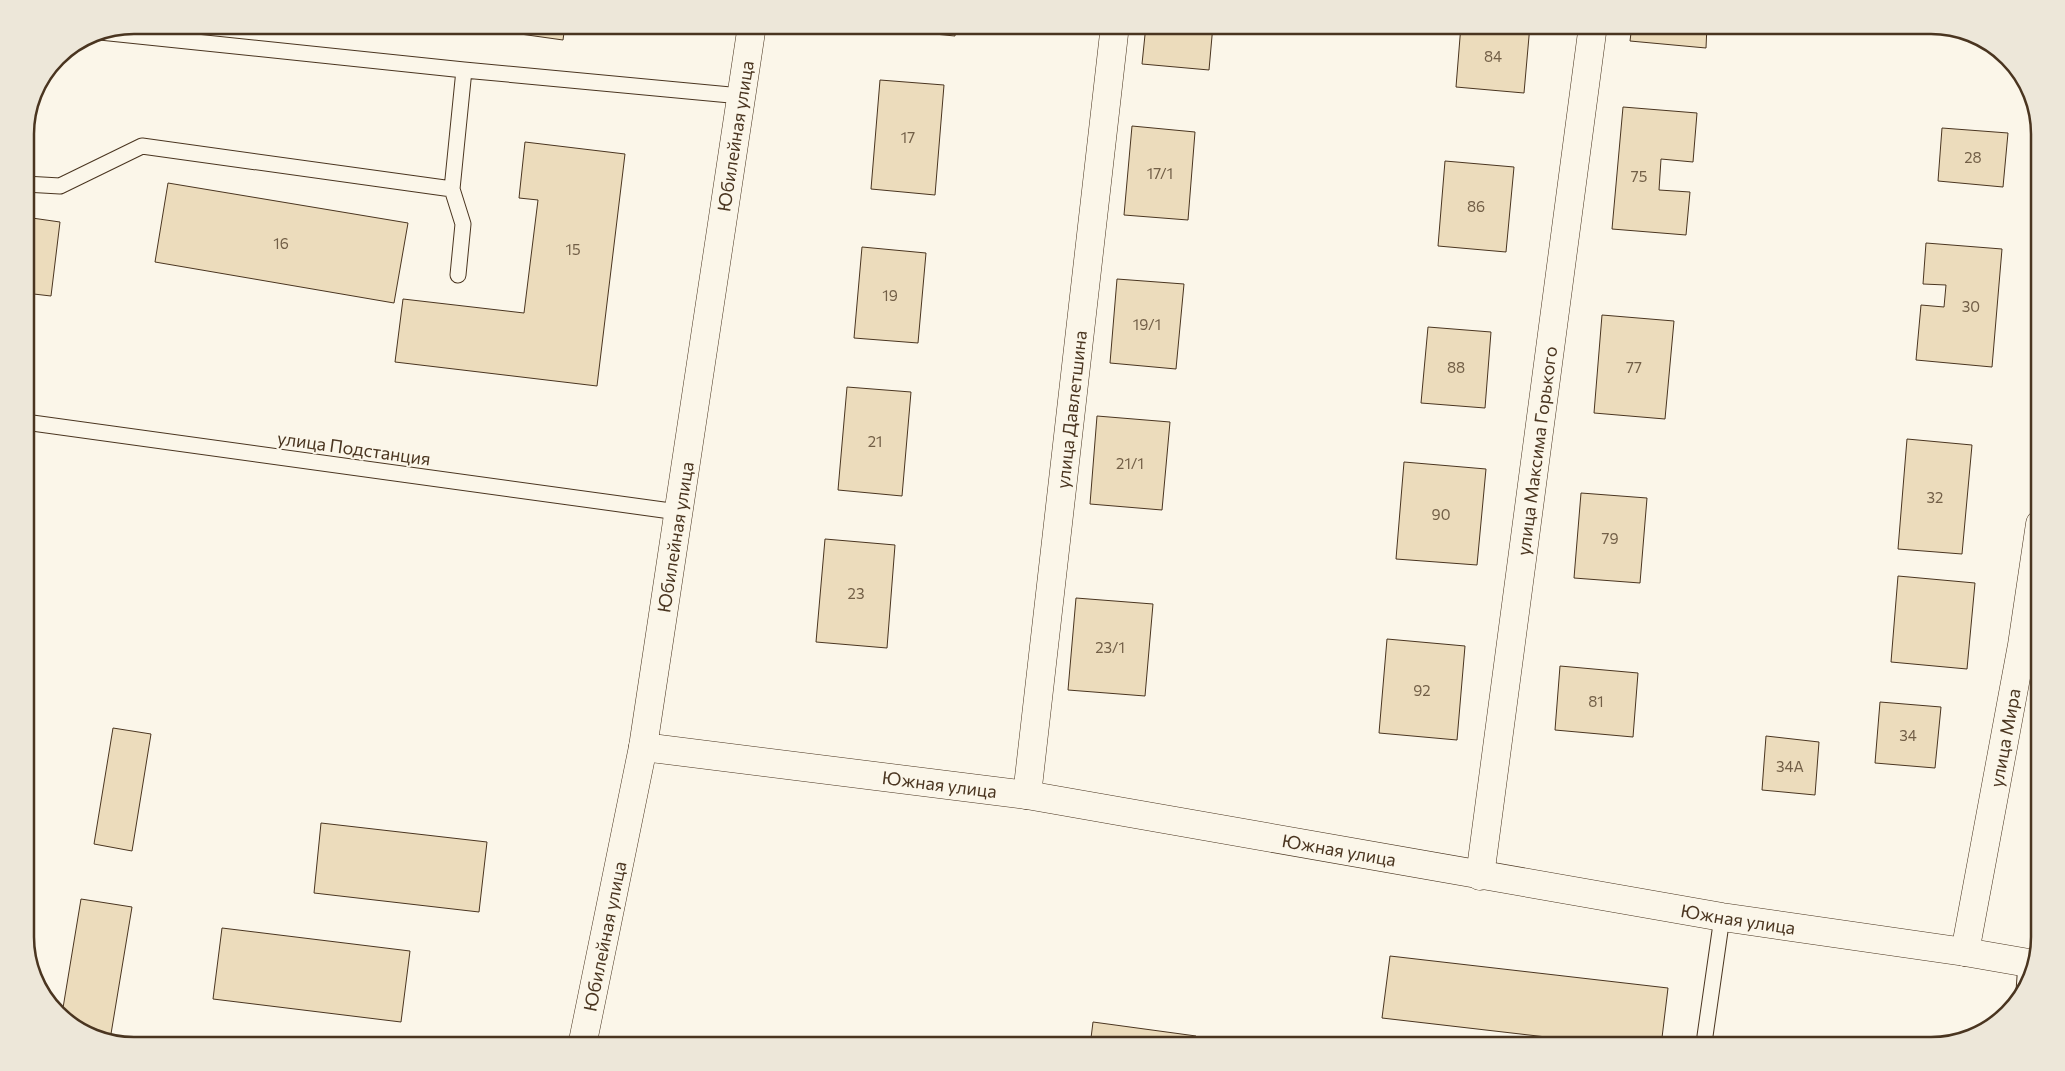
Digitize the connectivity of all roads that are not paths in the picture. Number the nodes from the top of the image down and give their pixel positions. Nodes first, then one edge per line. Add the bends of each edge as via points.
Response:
1 (751, 34) edge
2 (1114, 34) edge
3 (1591, 34) edge
4 (124, 35) edge
5 (464, 70) junction
6 (741, 96) junction
7 (34, 185) edge
8 (452, 189) junction
9 (458, 275) dead end
10 (34, 423) edge
11 (678, 512) junction
12 (2031, 584) edge
13 (643, 747) junction
14 (1027, 795) junction
15 (1480, 876) junction
16 (1722, 917) junction
17 (1965, 952) junction
18 (2028, 963) edge
19 (584, 1037) edge
20 (1705, 1037) edge

1 - 6 street, Юбилейная улица
2 - 14 street, улица Давлетшина
3 - 15 street, улица Максима Горького
4 - 5 lane
5 - 6 lane
5 - 8 lane
6 - 11 street, Юбилейная улица
7 - 8 lane via 60,186 142,146
8 - 9 lane via 463,224
10 - 11 lane, улица Подстанция
11 - 13 street, Юбилейная улица
12 - 17 street, улица Мира
13 - 14 street, Южная улица
13 - 19 street, Юбилейная улица
14 - 15 street, Южная улица
15 - 16 street, Южная улица
16 - 17 street, Южная улица
16 - 20 lane
17 - 18 street, Южная улица

